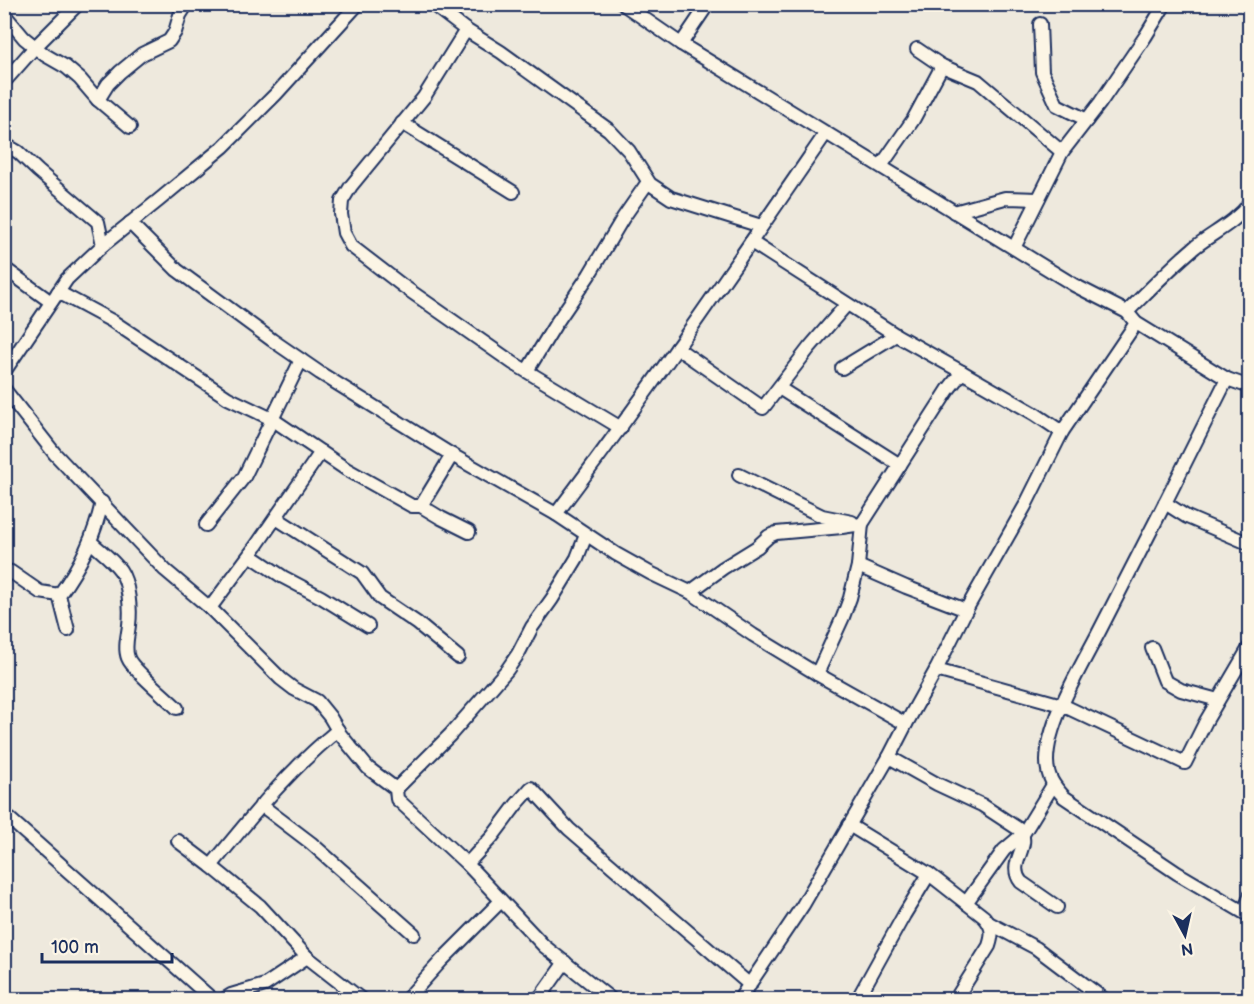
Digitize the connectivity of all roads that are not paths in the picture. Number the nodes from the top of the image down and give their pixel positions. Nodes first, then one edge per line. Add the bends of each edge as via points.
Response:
1 (78, 4) edge
2 (187, 4) edge
3 (358, 4) edge
4 (432, 4) edge
5 (623, 4) edge
6 (708, 4) edge
7 (1165, 4) edge
8 (4, 14) edge
9 (1040, 24) dead end
10 (466, 30) junction
11 (681, 44) junction
12 (35, 47) junction
13 (917, 49) dead end
14 (942, 66) junction
15 (4, 82) edge
16 (98, 100) junction
17 (1087, 120) junction
18 (402, 123) junction
19 (130, 128) dead end
20 (826, 133) junction
21 (4, 144) edge
22 (1062, 152) junction
23 (881, 166) junction
24 (648, 182) junction
25 (513, 192) dead end
26 (1038, 199) junction
27 (1250, 203) edge
28 (954, 212) junction
29 (130, 224) junction
30 (761, 226) junction
31 (751, 242) junction
32 (103, 245) junction
33 (1014, 248) junction
34 (4, 268) edge
35 (55, 297) junction
36 (847, 304) junction
37 (1127, 312) junction
38 (1136, 323) junction
39 (896, 335) junction
40 (677, 348) junction
41 (301, 360) junction
42 (842, 368) dead end
43 (527, 371) junction
44 (4, 372) edge
45 (962, 372) junction
46 (1227, 379) junction
47 (1250, 387) edge
48 (779, 388) junction
49 (4, 389) edge
50 (272, 419) junction
51 (621, 428) junction
52 (1062, 432) junction
53 (321, 452) junction
54 (452, 455) junction
55 (900, 465) junction
56 (739, 475) dead end
57 (102, 502) junction
58 (1165, 503) junction
59 (421, 506) junction
60 (556, 514) junction
61 (276, 518) junction
62 (862, 524) junction
63 (206, 525) dead end
64 (469, 532) dead end
65 (586, 535) junction
66 (90, 541) junction
67 (1250, 544) edge
68 (250, 555) junction
69 (858, 566) junction
70 (4, 570) edge
71 (690, 592) junction
72 (59, 595) junction
73 (210, 608) junction
74 (966, 610) junction
75 (368, 626) dead end
76 (68, 630) dead end
77 (1250, 646) edge
78 (1152, 648) dead end
79 (458, 657) dead end
80 (1246, 662) edge
81 (936, 670) junction
82 (817, 674) junction
83 (1218, 700) junction
84 (1062, 705) junction
85 (177, 708) dead end
86 (906, 724) junction
87 (338, 730) junction
88 (889, 757) junction
89 (1053, 785) junction
90 (396, 789) junction
91 (261, 805) junction
92 (4, 814) edge
93 (849, 825) junction
94 (1023, 834) junction
95 (178, 842) dead end
96 (467, 864) junction
97 (211, 866) junction
98 (929, 874) junction
99 (1250, 896) edge
100 (501, 901) junction
101 (966, 903) junction
102 (1057, 907) dead end
103 (1247, 914) edge
104 (989, 923) junction
105 (414, 934) dead end
106 (307, 957) junction
107 (565, 962) junction
108 (750, 985) junction
109 (213, 999) edge
110 (223, 999) edge
111 (362, 999) edge
112 (406, 999) edge
113 (536, 999) edge
114 (612, 999) edge
115 (739, 999) edge
116 (857, 999) edge
117 (955, 999) edge
118 (1105, 999) edge

1 - 12 street
2 - 16 street via 169,41 142,54 108,84
3 - 29 street via 223,147
4 - 10 street
5 - 11 street
6 - 11 street
7 - 17 street
8 - 12 street
9 - 17 street via 1042,72 1057,105
10 - 18 street via 424,97
10 - 24 street via 609,130 629,151
11 - 20 street
12 - 15 street
12 - 16 street via 66,67
13 - 14 street
14 - 22 street via 978,81
14 - 23 street via 913,120
16 - 19 street
17 - 22 street
18 - 25 street
18 - 43 street via 342,201 344,232 351,246
20 - 23 street
20 - 30 street
21 - 32 street via 98,222
22 - 26 street
23 - 28 street
24 - 30 street via 670,198
24 - 43 street
26 - 28 street via 1005,198
26 - 33 street
27 - 37 street via 1227,226 1173,266
28 - 33 street
29 - 32 street
29 - 41 street via 177,270
30 - 31 street
31 - 36 street
31 - 40 street
32 - 35 street via 67,279
33 - 37 street
34 - 35 street
35 - 44 street
35 - 50 street via 112,321 228,399
36 - 39 street
36 - 48 street
37 - 38 street
38 - 46 street
38 - 52 street
39 - 42 street
39 - 45 street
40 - 48 street via 763,408
40 - 51 street
41 - 50 street
41 - 54 street
43 - 51 street
45 - 52 street
45 - 55 street
46 - 47 street
46 - 58 street
48 - 55 street
49 - 57 street via 55,454
50 - 53 street
50 - 63 street via 244,477
51 - 60 street
52 - 74 street
53 - 59 street via 412,506
53 - 61 street
54 - 59 street
54 - 60 street
55 - 62 street
56 - 62 street via 822,516
57 - 66 street
57 - 73 street via 165,570
58 - 67 street via 1187,518
58 - 84 street
59 - 64 street
60 - 65 street
61 - 68 street
61 - 79 street via 362,573 380,598
62 - 69 street
62 - 71 street via 776,533
65 - 71 street via 636,566
65 - 90 street via 577,558 507,670
66 - 72 street
66 - 85 street via 121,572 125,584 129,601 128,658
68 - 73 street
68 - 75 street
69 - 74 street
69 - 82 street via 843,617
70 - 72 street via 40,592
71 - 82 street
72 - 76 street
73 - 87 street via 281,679 317,701
74 - 81 street
77 - 80 street
78 - 83 street via 1165,681 1181,690
80 - 83 street
81 - 84 street
81 - 86 street
82 - 86 street
83 - 84 street via 1185,763
84 - 89 street via 1048,753
86 - 88 street
87 - 90 street via 368,768
87 - 91 street
88 - 93 street
88 - 94 street via 982,806
89 - 94 street
89 - 103 street via 1064,797 1167,867
90 - 96 street via 397,799
91 - 97 street
91 - 105 street via 311,843
92 - 109 street
93 - 98 street
93 - 108 street
94 - 101 street via 1004,850
94 - 102 street via 1016,876
95 - 97 street
96 - 100 street
96 - 108 street via 531,788 568,829
97 - 106 street via 260,906
98 - 101 street
98 - 116 street
99 - 103 street
100 - 107 street
100 - 112 street
101 - 104 street
104 - 117 street via 992,937 988,946
104 - 118 street via 1036,948
106 - 110 street via 265,985
106 - 111 street
107 - 113 street
107 - 114 street
108 - 115 street

